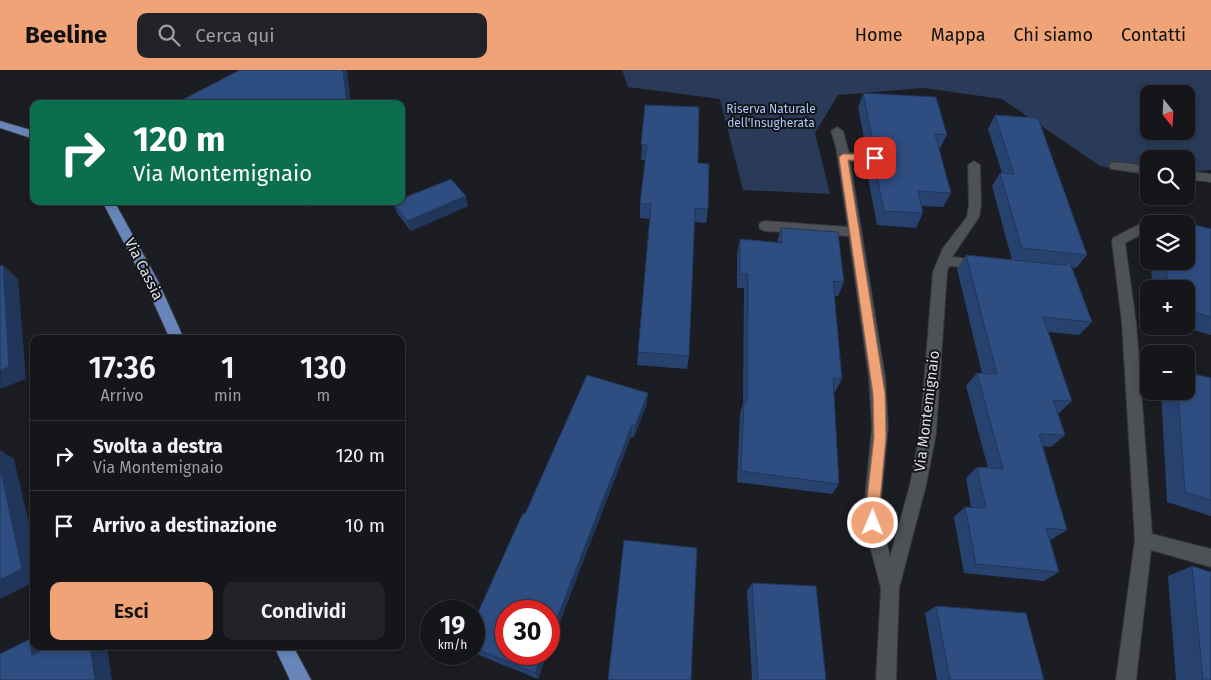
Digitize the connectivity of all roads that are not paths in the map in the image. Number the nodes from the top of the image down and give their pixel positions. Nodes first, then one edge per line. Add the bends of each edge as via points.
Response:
1 (0, 124) edge
2 (837, 131) dead end
3 (30, 134) edge
4 (843, 157) junction
5 (875, 158) edge
6 (974, 165) dead end
7 (1115, 166) dead end
8 (1140, 169) edge
9 (1195, 176) edge
10 (1211, 178) edge
11 (110, 205) edge
12 (765, 226) dead end
13 (1140, 229) edge
14 (855, 232) junction
15 (943, 261) junction
16 (997, 265) edge
17 (175, 335) edge
18 (1144, 540) junction
19 (1211, 558) edge
20 (890, 588) junction
21 (285, 650) edge
22 (301, 680) edge
23 (886, 680) edge
24 (1126, 680) edge

1 - 3 main road
2 - 4 street, Via Montemignaio
4 - 5 street
4 - 14 street, Via Montemignaio
6 - 15 street, Via Montemignaio via 973,217
7 - 8 street
9 - 10 street
11 - 17 main road, Via Cassia via 151,281
12 - 14 street
13 - 18 street via 1118,241 1129,323
14 - 20 street, Via Montemignaio via 880,399 873,523
15 - 16 street
15 - 20 street, Via Montemignaio via 925,451
18 - 19 street
18 - 24 street
20 - 23 street, Via Montemignaio
21 - 22 main road

